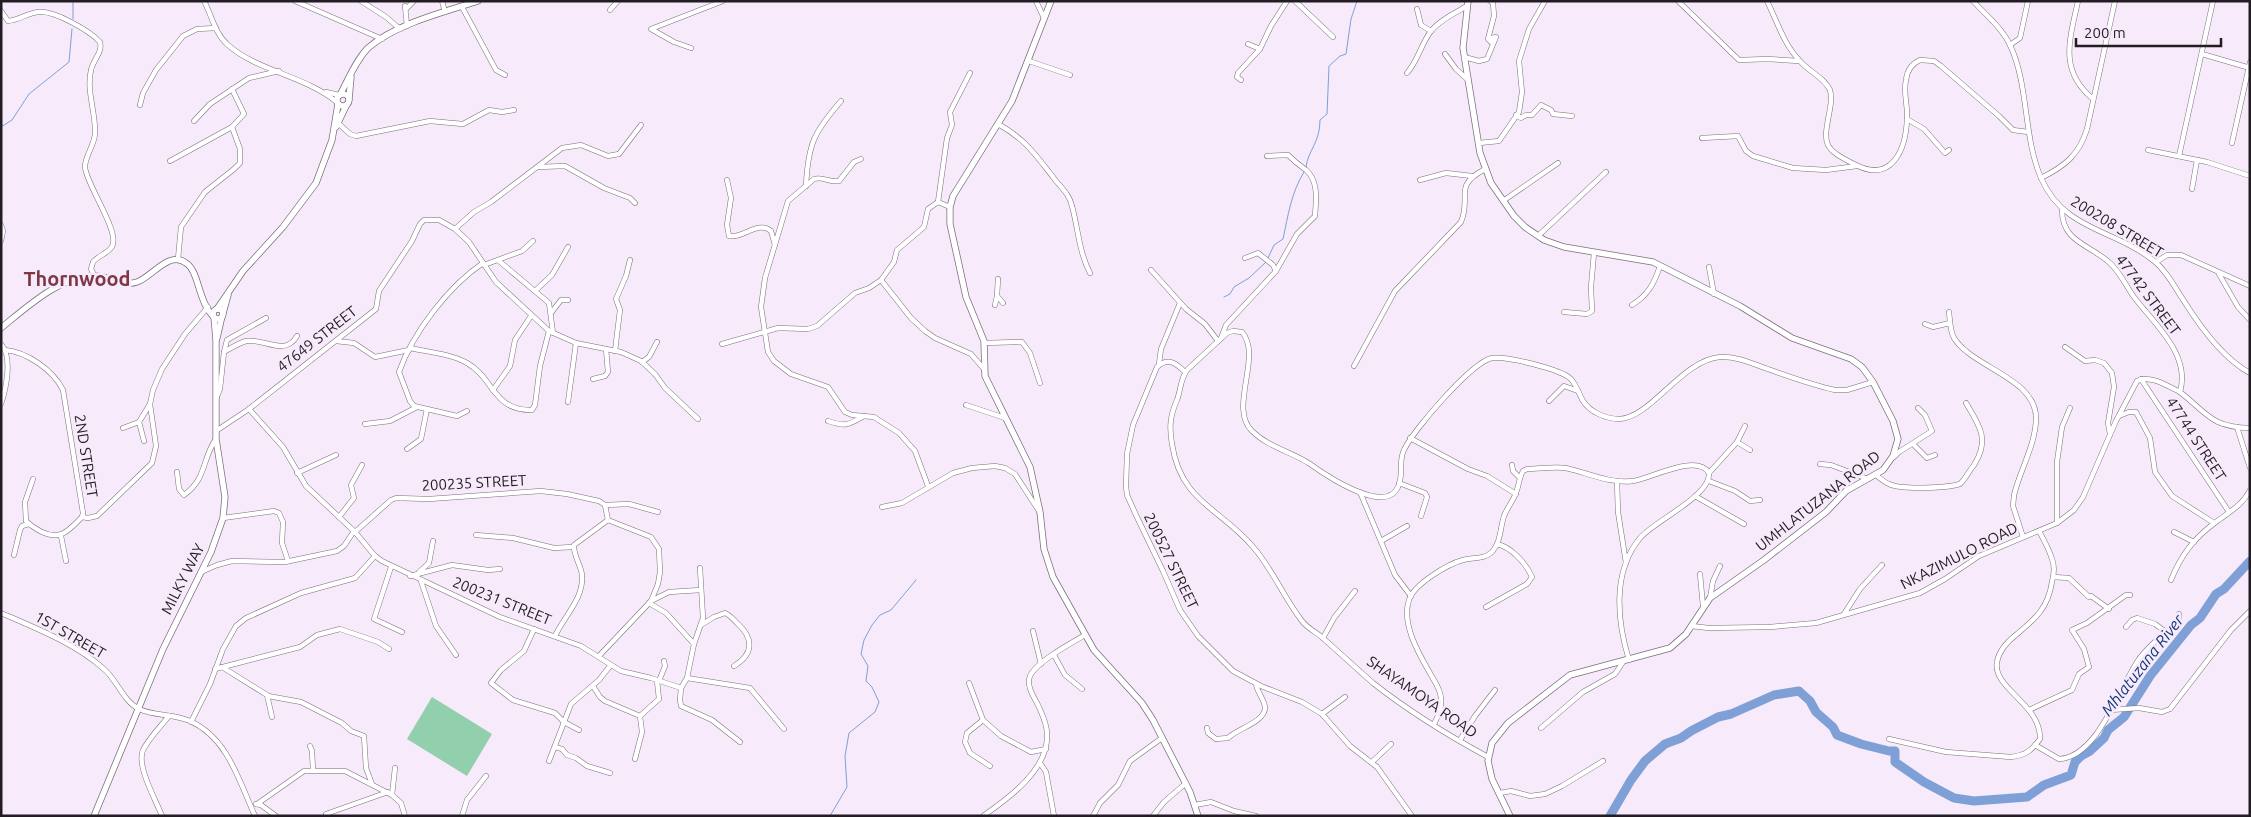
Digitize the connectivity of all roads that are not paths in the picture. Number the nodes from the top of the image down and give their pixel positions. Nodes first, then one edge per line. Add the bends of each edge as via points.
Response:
1 (204, 1) edge
2 (295, 1) edge
3 (361, 1) edge
4 (414, 1) edge
5 (442, 1) edge
6 (478, 1) edge
7 (618, 1) edge
8 (723, 1) edge
9 (1036, 1) edge
10 (1051, 1) edge
11 (1288, 1) edge
12 (1295, 1) edge
13 (1490, 1) edge
14 (1546, 1) edge
15 (1678, 1) edge
16 (1767, 1) edge
17 (1973, 1) edge
18 (2028, 1) edge
19 (2078, 1) edge
20 (2213, 1) edge
21 (2114, 2) edge
22 (1467, 4) edge
23 (462, 7) junction
24 (1417, 9) dead end
25 (610, 10) dead end
26 (1, 11) edge
27 (445, 12) junction
28 (1044, 18) junction
29 (407, 26) junction
30 (216, 28) junction
31 (400, 29) junction
32 (1431, 31) junction
33 (1333, 37) dead end
34 (382, 39) junction
35 (1248, 44) dead end
36 (2010, 45) junction
37 (691, 48) dead end
38 (1260, 49) junction
39 (1445, 54) dead end
40 (2202, 54) junction
41 (1464, 57) junction
42 (1029, 61) junction
43 (1799, 61) junction
44 (2249, 66) edge
45 (279, 72) junction
46 (970, 73) dead end
47 (1407, 73) dead end
48 (352, 74) junction
49 (505, 75) dead end
50 (1070, 75) dead end
51 (1467, 79) junction
52 (1241, 80) dead end
53 (232, 89) junction
54 (324, 92) junction
55 (340, 95) junction
56 (2093, 99) junction
57 (348, 101) junction
58 (841, 101) dead end
59 (338, 103) junction
60 (140, 105) dead end
61 (514, 110) dead end
62 (1516, 115) junction
63 (1572, 116) dead end
64 (1907, 119) junction
65 (194, 121) dead end
66 (338, 123) junction
67 (998, 124) junction
68 (641, 125) dead end
69 (232, 127) junction
70 (2028, 132) junction
71 (333, 134) junction
72 (1702, 138) dead end
73 (1478, 142) junction
74 (2232, 143) dead end
75 (1949, 150) dead end
76 (2148, 150) dead end
77 (1267, 156) dead end
78 (2179, 156) junction
79 (861, 159) dead end
80 (2197, 160) junction
81 (170, 161) dead end
82 (1558, 163) dead end
83 (536, 167) junction
84 (1860, 167) junction
85 (1485, 169) junction
86 (1606, 172) dead end
87 (1472, 176) junction
88 (2250, 176) edge
89 (2041, 178) junction
90 (727, 180) dead end
91 (1420, 180) dead end
92 (806, 186) junction
93 (2192, 189) dead end
94 (1503, 201) junction
95 (938, 202) junction
96 (635, 203) dead end
97 (950, 207) junction
98 (2062, 210) junction
99 (1, 225) edge
100 (455, 229) junction
101 (1538, 236) junction
102 (1, 241) edge
103 (533, 241) dead end
104 (775, 245) junction
105 (568, 247) dead end
106 (1594, 253) junction
107 (1245, 258) dead end
108 (178, 259) junction
109 (630, 260) dead end
110 (499, 261) junction
111 (2156, 262) junction
112 (484, 264) junction
113 (1660, 266) junction
114 (1709, 267) dead end
115 (1151, 270) dead end
116 (1276, 271) junction
117 (1090, 273) dead end
118 (2218, 273) junction
119 (94, 276) junction
120 (998, 278) dead end
121 (882, 280) junction
122 (2250, 286) edge
123 (231, 288) junction
124 (536, 290) junction
125 (1714, 294) junction
126 (997, 296) junction
127 (568, 300) dead end
128 (1003, 303) dead end
129 (1180, 303) junction
130 (994, 305) dead end
131 (1632, 305) dead end
132 (206, 307) junction
133 (216, 309) junction
134 (1564, 312) dead end
135 (1949, 312) dead end
136 (551, 313) junction
137 (222, 315) junction
138 (213, 316) junction
139 (532, 316) junction
140 (266, 318) dead end
141 (2250, 320) edge
142 (1950, 323) junction
143 (1924, 324) dead end
144 (1, 328) edge
145 (551, 332) junction
146 (764, 332) junction
147 (297, 336) dead end
148 (216, 340) junction
149 (1220, 340) junction
150 (335, 341) junction
151 (657, 342) dead end
152 (984, 342) junction
153 (576, 343) junction
154 (1, 344) edge
155 (722, 344) dead end
156 (2065, 347) dead end
157 (409, 349) junction
158 (606, 349) junction
159 (6, 350) junction
160 (615, 351) junction
161 (224, 352) junction
162 (644, 363) junction
163 (1159, 364) junction
164 (1354, 366) dead end
165 (984, 370) junction
166 (1185, 372) junction
167 (2250, 373) edge
168 (593, 379) dead end
169 (2142, 379) junction
170 (1873, 382) junction
171 (1040, 383) dead end
172 (493, 390) junction
173 (1578, 391) junction
174 (2180, 392) junction
175 (215, 400) junction
176 (1549, 401) dead end
177 (568, 402) dead end
178 (1, 404) edge
179 (150, 404) junction
180 (1966, 404) dead end
181 (966, 405) dead end
182 (417, 407) junction
183 (1918, 408) dead end
184 (2070, 408) dead end
185 (249, 409) junction
186 (427, 410) junction
187 (467, 412) dead end
188 (865, 415) junction
189 (2118, 417) junction
190 (1005, 418) junction
191 (698, 419) dead end
192 (139, 422) junction
193 (828, 422) dead end
194 (364, 424) dead end
195 (1745, 426) dead end
196 (2237, 427) junction
197 (123, 428) dead end
198 (2250, 428) edge
199 (216, 431) junction
200 (2110, 435) junction
201 (216, 438) junction
202 (1410, 438) junction
203 (144, 441) dead end
204 (1737, 442) junction
205 (1913, 444) junction
206 (407, 449) dead end
207 (1750, 450) dead end
208 (336, 455) dead end
209 (1935, 455) dead end
210 (1891, 460) junction
211 (1820, 464) dead end
212 (362, 465) dead end
213 (1512, 465) dead end
214 (2250, 468) edge
215 (177, 472) dead end
216 (297, 473) junction
217 (1710, 473) junction
218 (1876, 475) junction
219 (1519, 476) junction
220 (33, 478) dead end
221 (1868, 479) junction
222 (1709, 480) junction
223 (1617, 481) junction
224 (1399, 483) junction
225 (928, 486) junction
226 (2250, 490) edge
227 (1360, 492) junction
228 (1516, 494) junction
229 (1695, 496) junction
230 (1760, 500) dead end
231 (605, 505) junction
232 (882, 507) dead end
233 (658, 512) dead end
234 (1040, 512) junction
235 (2229, 512) junction
236 (1421, 516) dead end
237 (82, 517) junction
238 (339, 517) junction
239 (223, 518) junction
240 (608, 520) junction
241 (2057, 522) junction
242 (2214, 523) junction
243 (28, 524) junction
244 (1744, 524) dead end
245 (1407, 526) dead end
246 (2039, 531) junction
247 (355, 532) junction
248 (2174, 532) dead end
249 (476, 535) dead end
250 (61, 536) junction
251 (2023, 537) junction
252 (433, 541) dead end
253 (1380, 541) junction
254 (2194, 542) junction
255 (1497, 544) junction
256 (573, 547) junction
257 (14, 555) dead end
258 (374, 556) junction
259 (66, 561) dead end
260 (288, 561) junction
261 (1626, 564) junction
262 (1882, 565) dead end
263 (1720, 566) dead end
264 (391, 567) junction
265 (700, 568) dead end
266 (500, 569) dead end
267 (200, 573) junction
268 (416, 574) junction
269 (1700, 574) dead end
270 (410, 576) junction
271 (2053, 578) junction
272 (421, 580) junction
273 (2172, 580) dead end
274 (702, 590) junction
275 (1355, 590) dead end
276 (2130, 595) dead end
277 (1411, 596) junction
278 (1710, 598) junction
279 (650, 602) junction
280 (1703, 606) junction
281 (1486, 607) dead end
282 (2109, 609) junction
283 (2250, 611) edge
284 (1, 613) edge
285 (1844, 614) junction
286 (2179, 614) dead end
287 (701, 625) junction
288 (1691, 626) junction
289 (2126, 628) dead end
290 (534, 629) junction
291 (1033, 630) dead end
292 (402, 632) dead end
293 (2166, 632) junction
294 (1085, 635) junction
295 (555, 636) junction
296 (1324, 638) junction
297 (694, 644) junction
298 (388, 649) dead end
299 (1054, 655) junction
300 (456, 656) dead end
301 (599, 656) junction
302 (664, 661) dead end
303 (1626, 661) junction
304 (1041, 664) junction
305 (610, 666) junction
306 (734, 666) dead end
307 (222, 667) junction
308 (215, 670) junction
309 (687, 678) junction
310 (658, 681) junction
311 (969, 683) dead end
312 (1256, 684) junction
313 (593, 686) junction
314 (681, 688) junction
315 (1082, 689) dead end
316 (1495, 690) dead end
317 (268, 696) junction
318 (1345, 697) dead end
319 (139, 709) junction
320 (2029, 710) junction
321 (2110, 710) junction
322 (1322, 714) junction
323 (169, 716) junction
324 (640, 716) junction
325 (272, 717) dead end
326 (983, 720) junction
327 (191, 722) junction
328 (564, 722) junction
329 (1434, 724) junction
330 (1207, 728) dead end
331 (1541, 728) dead end
332 (784, 729) dead end
333 (579, 730) dead end
334 (1162, 738) junction
335 (1889, 739) dead end
336 (1460, 740) junction
337 (740, 742) dead end
338 (1391, 744) dead end
339 (2035, 745) junction
340 (310, 746) dead end
341 (555, 747) junction
342 (1046, 749) junction
343 (1488, 757) junction
344 (636, 759) dead end
345 (549, 761) dead end
346 (1603, 761) dead end
347 (1372, 762) junction
348 (1040, 763) junction
349 (990, 766) dead end
350 (394, 768) dead end
351 (313, 770) junction
352 (610, 773) dead end
353 (486, 776) dead end
354 (1186, 783) junction
355 (372, 784) junction
356 (390, 793) junction
357 (1500, 793) junction
358 (250, 804) junction
359 (257, 804) junction
360 (1195, 804) junction
361 (326, 814) dead end
362 (94, 816) edge
363 (162, 816) edge
364 (255, 816) edge
365 (276, 816) edge
366 (405, 816) edge
367 (462, 816) edge
368 (984, 816) edge
369 (1054, 816) edge
370 (1094, 816) edge
371 (1153, 816) edge
372 (1198, 816) edge
373 (1256, 816) edge
374 (1412, 816) edge
375 (1510, 816) edge

1 - 30 street
2 - 34 street
3 - 31 street
4 - 29 street via 405,7
5 - 27 street
6 - 23 street, MILKY WAY
7 - 25 street
8 - 37 street via 651,29
9 - 28 street
10 - 28 street
11 - 38 street
12 - 33 street
13 - 41 street via 1494,16 1488,39 1491,42 1496,38 1493,47 1487,59 1479,61
14 - 62 street via 1529,29 1519,61 1522,92
15 - 43 street via 1739,60
16 - 43 street
17 - 36 street, 200208 STREET
18 - 36 street via 2020,38
19 - 56 street via 2069,47 2070,65 2079,85
20 - 40 street
21 - 56 street
22 - 32 street
22 - 41 street, UMHLATUZANA ROAD
23 - 27 street, MILKY WAY
23 - 49 street via 493,65
24 - 32 street via 1421,25
26 - 119 street via 8,21 39,12 58,17 76,24 101,45 90,76 89,91 95,123 94,143 86,160 86,170 114,236 111,249 93,262
27 - 29 street, MILKY WAY
28 - 42 street
29 - 31 street, MILKY WAY
30 - 45 street via 237,52
30 - 60 street via 197,29 183,36 156,70
31 - 34 street, MILKY WAY
32 - 47 street
34 - 48 street, MILKY WAY via 368,49
35 - 38 street
36 - 70 street, 200208 STREET via 2019,73
38 - 52 street via 1238,73
39 - 51 street
40 - 44 street
40 - 78 street
41 - 51 street, UMHLATUZANA ROAD
42 - 50 street
42 - 67 street
43 - 84 street via 1824,82 1831,95 1825,132 1829,149
44 - 74 street
45 - 53 street via 249,78
45 - 54 street
46 - 95 street via 950,112 952,125 947,138
48 - 55 street, MILKY WAY
48 - 57 street, MILKY WAY
51 - 73 street, UMHLATUZANA ROAD
53 - 65 street via 210,104
53 - 69 street via 244,114
54 - 55 street
54 - 59 street
55 - 57 street via 346,95
55 - 59 street, MILKY WAY
56 - 89 street via 2081,147 2068,163
57 - 59 street via 342,106
57 - 66 street, MILKY WAY
58 - 92 street via 812,140
59 - 71 street, MILKY WAY
61 - 66 street via 489,110 463,124 430,121 356,136
62 - 63 street via 1521,118 1532,115 1541,105 1553,114
62 - 73 street via 1499,141
64 - 70 street via 1906,78 1915,62 1926,60 1941,66 2013,130
64 - 75 street via 1924,130 1945,154
64 - 84 street via 1901,150 1893,163 1877,171
66 - 71 street, MILKY WAY
67 - 97 street via 958,187
67 - 117 street via 1019,136 1065,190
68 - 83 street via 619,154 611,157 584,146 567,146
69 - 81 street
69 - 108 street via 240,149 239,164 211,186 180,227
70 - 89 street, 200208 STREET
71 - 123 street, MILKY WAY via 313,188
72 - 84 street via 1738,136 1746,151 1754,156 1801,170
73 - 85 street, UMHLATUZANA ROAD
76 - 78 street
77 - 116 street, SHAYAMOYA ROAD via 1288,155 1308,172 1315,186 1315,216 1297,234
78 - 80 street
79 - 92 street via 854,162 837,182 819,178
80 - 88 street
80 - 93 street
82 - 94 street
83 - 96 street via 565,166
83 - 100 street
85 - 87 street
85 - 94 street, UMHLATUZANA ROAD
86 - 101 street
87 - 91 street via 1446,173
87 - 164 street via 1465,186 1465,210 1461,222 1395,291
89 - 98 street, 200208 STREET
90 - 104 street via 731,198 727,226 729,236 766,228 771,231
92 - 104 street via 788,201
94 - 101 street, UMHLATUZANA ROAD via 1525,227
95 - 97 street
95 - 121 street via 928,209 924,227 897,250 894,262
97 - 152 street via 950,224 966,297
98 - 111 street, 200208 STREET
98 - 174 street, 47742 STREET via 2067,231 2113,266 2160,327 2182,370
99 - 102 street
100 - 112 street, 47649 STREET
100 - 150 street, 47649 STREET via 435,220 422,222 379,291 376,309
101 - 106 street, UMHLATUZANA ROAD
103 - 110 street via 524,250
104 - 146 street via 761,299
105 - 124 street via 552,274
106 - 113 street, UMHLATUZANA ROAD via 1639,259
106 - 134 street via 1591,313
107 - 116 street via 1258,253
108 - 119 street via 169,260 144,279 132,283
108 - 132 street via 191,268
109 - 160 street via 616,299 620,310
110 - 112 street
110 - 124 street
111 - 118 street via 2168,255 2181,255
111 - 167 street, 200208 STREET via 2224,353
112 - 139 street, 47649 STREET via 496,282
112 - 157 street via 467,274 447,294
113 - 125 street, UMHLATUZANA ROAD
113 - 131 street via 1651,289
114 - 125 street
115 - 129 street
116 - 149 street, SHAYAMOYA ROAD via 1226,325
118 - 122 street
118 - 141 street
119 - 144 street via 68,282 50,291
120 - 126 street
121 - 146 street via 855,293 817,326
121 - 165 street via 919,326 935,338 971,354
123 - 133 street, MILKY WAY
123 - 137 street, MILKY WAY
124 - 136 street via 549,303
125 - 170 street, UMHLATUZANA ROAD via 1792,338 1851,359
126 - 128 street
126 - 130 street
127 - 136 street via 561,300
129 - 149 street
129 - 163 street, 200527 STREET via 1161,349
132 - 133 street
132 - 138 street
132 - 179 street via 162,369
133 - 137 street
133 - 138 street
135 - 142 street
136 - 145 street
137 - 138 street via 219,319
137 - 148 street, MILKY WAY
138 - 148 street, MILKY WAY
139 - 145 street, 47649 STREET
139 - 172 street via 515,340 510,366
140 - 161 street via 227,340
142 - 143 street via 1933,327
142 - 251 street via 1959,345 2023,390 2034,407 2034,427 2013,506
145 - 153 street, 47649 STREET
145 - 172 street via 540,366 533,409 514,407 501,400
146 - 155 street
146 - 188 street via 768,352 774,361 795,376 828,387 845,412
147 - 161 street via 286,346 246,341
148 - 175 street, MILKY WAY
149 - 166 street, SHAYAMOYA ROAD
149 - 227 street via 1227,333 1237,331 1242,332 1247,341 1249,352 1244,405 1245,420 1251,430 1335,482
150 - 157 street via 354,343 375,357
150 - 185 street, 47649 STREET
151 - 162 street
152 - 165 street
152 - 171 street via 1022,342 1030,354
153 - 158 street, 47649 STREET
153 - 177 street
154 - 159 street
156 - 200 street via 2085,361 2104,363 2112,373
157 - 172 street via 469,364
157 - 182 street via 399,373 410,401
158 - 160 street, 47649 STREET
158 - 168 street via 608,372
159 - 178 street
159 - 237 street, 2ND STREET via 20,353 35,362 57,380 63,390
160 - 162 street, 47649 STREET
161 - 175 street via 220,389
162 - 191 street via 663,387
163 - 166 street via 1172,362
163 - 312 street, 200527 STREET via 1133,425 1127,454 1128,495 1184,617 1233,671
165 - 190 street
166 - 296 street, SHAYAMOYA ROAD via 1170,419 1174,458 1180,475 1192,492 1254,547 1302,622
169 - 174 street
169 - 189 street, NKAZIMULO ROAD via 2134,384
169 - 235 street, 47744 STREET
170 - 173 street via 1841,391 1738,359 1716,358 1689,371 1640,410 1619,419 1590,409
170 - 210 street, UMHLATUZANA ROAD via 1896,430 1897,445
173 - 176 street via 1564,386
173 - 202 street via 1570,379 1557,372 1505,358 1487,360 1459,383
174 - 196 street via 2214,422
175 - 199 street, MILKY WAY
179 - 192 street
179 - 237 street via 156,446 151,465 97,516
180 - 218 street via 1980,429 1983,446 1980,456 1960,484 1895,486
181 - 190 street
182 - 186 street
182 - 194 street via 390,421
183 - 205 street via 1932,431
184 - 241 street via 2062,427 2057,462
185 - 199 street, 47649 STREET
185 - 216 street, 200231 STREET via 276,438
186 - 187 street via 457,416
186 - 206 street via 421,439
188 - 193 street via 847,425
188 - 225 street via 888,425 911,445
189 - 200 street, NKAZIMULO ROAD
189 - 242 street via 2136,412 2150,438 2155,472 2168,491
190 - 234 street via 1030,467
192 - 197 street
192 - 203 street
195 - 204 street
196 - 198 street
196 - 214 street
199 - 201 street, MILKY WAY
200 - 241 street, NKAZIMULO ROAD via 2083,497 2074,510
201 - 215 street via 210,446 205,468 184,495 179,489
201 - 239 street, MILKY WAY via 225,497
202 - 224 street via 1402,456
202 - 228 street
204 - 207 street
204 - 217 street
205 - 209 street via 1927,458
205 - 210 street
208 - 216 street
210 - 218 street, UMHLATUZANA ROAD
211 - 221 street
212 - 238 street via 351,485 354,498
213 - 219 street
216 - 238 street, 200231 STREET via 311,492
217 - 222 street
217 - 223 street via 1703,467 1689,465 1640,480
218 - 221 street, UMHLATUZANA ROAD
219 - 223 street via 1527,469 1558,468
219 - 228 street
220 - 243 street via 25,502 24,517
221 - 278 street, UMHLATUZANA ROAD via 1846,491 1826,512
222 - 229 street
222 - 230 street via 1735,490 1750,501
223 - 261 street
224 - 227 street via 1397,489 1386,495
224 - 236 street via 1425,493 1427,497
225 - 232 street via 899,504
225 - 234 street via 960,471 1000,466 1018,477
226 - 235 street
227 - 253 street
228 - 255 street
229 - 244 street
229 - 261 street via 1644,534
231 - 233 street, 200235 STREET via 629,504
231 - 240 street
231 - 247 street, 200235 STREET via 567,494 541,491 429,500 396,498
234 - 294 street via 1048,564
235 - 242 street
237 - 250 street, 2ND STREET
238 - 247 street, 200231 STREET
239 - 260 street via 279,513 283,522 282,543
239 - 267 street, MILKY WAY
240 - 256 street
240 - 279 street via 651,537 657,544 659,579
241 - 246 street, NKAZIMULO ROAD
242 - 254 street
243 - 250 street via 48,535
243 - 257 street via 20,530
245 - 253 street
246 - 251 street, NKAZIMULO ROAD
246 - 271 street via 2052,559
247 - 258 street, 200231 STREET
247 - 260 street, 200235 STREET via 339,550
248 - 254 street
249 - 256 street via 512,538 554,548
250 - 259 street
251 - 285 street, NKAZIMULO ROAD via 1979,556 1920,593
252 - 268 street via 429,563
253 - 277 street via 1395,575
254 - 273 street via 2182,556
255 - 277 street via 1486,556 1453,563 1440,570
255 - 281 street via 1507,546 1532,577 1527,584
256 - 295 street via 580,567 581,590
258 - 264 street, 200231 STREET
258 - 308 street via 355,578 301,593 240,622
260 - 267 street, 200235 STREET via 232,561
261 - 303 street via 1618,605
262 - 285 street via 1864,584
263 - 278 street via 1712,581
264 - 270 street, 200231 STREET
264 - 292 street via 374,618
265 - 274 street
266 - 268 street via 452,564
267 - 319 street, MILKY WAY via 166,642
268 - 270 street
269 - 280 street
270 - 272 street, 200231 STREET
271 - 282 street via 2069,578 2090,598
271 - 320 street via 2044,608 2011,639 1997,660 1998,676
272 - 290 street, 200231 STREET via 500,617
272 - 300 street via 436,626
274 - 279 street via 669,592
274 - 287 street
275 - 296 street
276 - 282 street
277 - 329 street via 1408,614 1415,644 1441,694 1440,711
278 - 280 street, UMHLATUZANA ROAD
279 - 297 street via 666,613
279 - 301 street
280 - 288 street, UMHLATUZANA ROAD
282 - 320 street via 2072,630 2084,650 2089,667 2079,674 2072,690
283 - 321 street via 2231,630 2170,709 2162,712 2139,708
284 - 319 street, 1ST STREET via 47,634 97,663
285 - 288 street, NKAZIMULO ROAD via 1794,626
286 - 293 street via 2179,621
287 - 297 street
287 - 306 street via 725,613 746,631 750,651
288 - 303 street, UMHLATUZANA ROAD via 1670,648
289 - 293 street via 2138,618
290 - 295 street, 200231 STREET
290 - 328 street via 524,651 491,683 513,700 555,713
291 - 304 street
293 - 321 street via 2137,661
294 - 299 street
294 - 334 street via 1094,650 1142,704
295 - 301 street, 200231 STREET
296 - 329 street, SHAYAMOYA ROAD via 1374,684
297 - 309 street
298 - 307 street via 378,642 340,629 317,635 300,647
299 - 304 street
299 - 315 street via 1065,676
301 - 305 street, 200231 STREET
302 - 310 street
303 - 331 street via 1615,674 1583,692
303 - 343 street, UMHLATUZANA ROAD via 1596,666 1566,677 1502,729 1492,743
304 - 342 street via 1033,671 1029,684 1047,727
305 - 310 street, 200231 STREET
305 - 313 street
307 - 308 street
307 - 317 street
308 - 327 street
309 - 314 street
309 - 332 street via 750,688
310 - 314 street, 200231 STREET
310 - 324 street via 659,699
311 - 326 street
312 - 322 street, 200527 STREET via 1302,702
312 - 330 street via 1265,707 1262,716 1228,738 1216,739
313 - 324 street via 605,701
313 - 328 street via 571,704
314 - 337 street via 683,707 712,720
316 - 336 street
317 - 325 street
317 - 355 street via 301,702 364,736 366,768
318 - 322 street
319 - 323 street
319 - 362 street, MILKY WAY
320 - 339 street via 2040,733
321 - 339 street via 2090,744 2077,754 2059,759
322 - 347 street, 200527 STREET via 1350,746
323 - 327 street
323 - 363 street via 142,755 147,781
324 - 344 street via 642,732
326 - 342 street via 998,734 1028,751
326 - 349 street via 967,732 964,742 970,753
327 - 358 street via 223,747
328 - 333 street
328 - 341 street
329 - 336 street, SHAYAMOYA ROAD
334 - 354 street
334 - 370 street via 1130,761 1118,785 1100,803
335 - 339 street via 1946,752 2011,757 2027,754
336 - 343 street, SHAYAMOYA ROAD
338 - 347 street
340 - 351 street
341 - 345 street
341 - 352 street via 587,766
342 - 348 street
343 - 357 street via 1490,773
346 - 357 street via 1545,794
347 - 374 street, 200527 STREET
348 - 368 street via 1013,793
348 - 369 street via 1046,772
350 - 356 street
351 - 355 street via 345,771
351 - 359 street via 303,772
353 - 367 street via 467,800
354 - 360 street
354 - 371 street
355 - 356 street
356 - 361 street
356 - 366 street via 401,804
357 - 375 street
358 - 359 street
358 - 364 street
359 - 365 street
360 - 372 street
360 - 373 street via 1211,802

